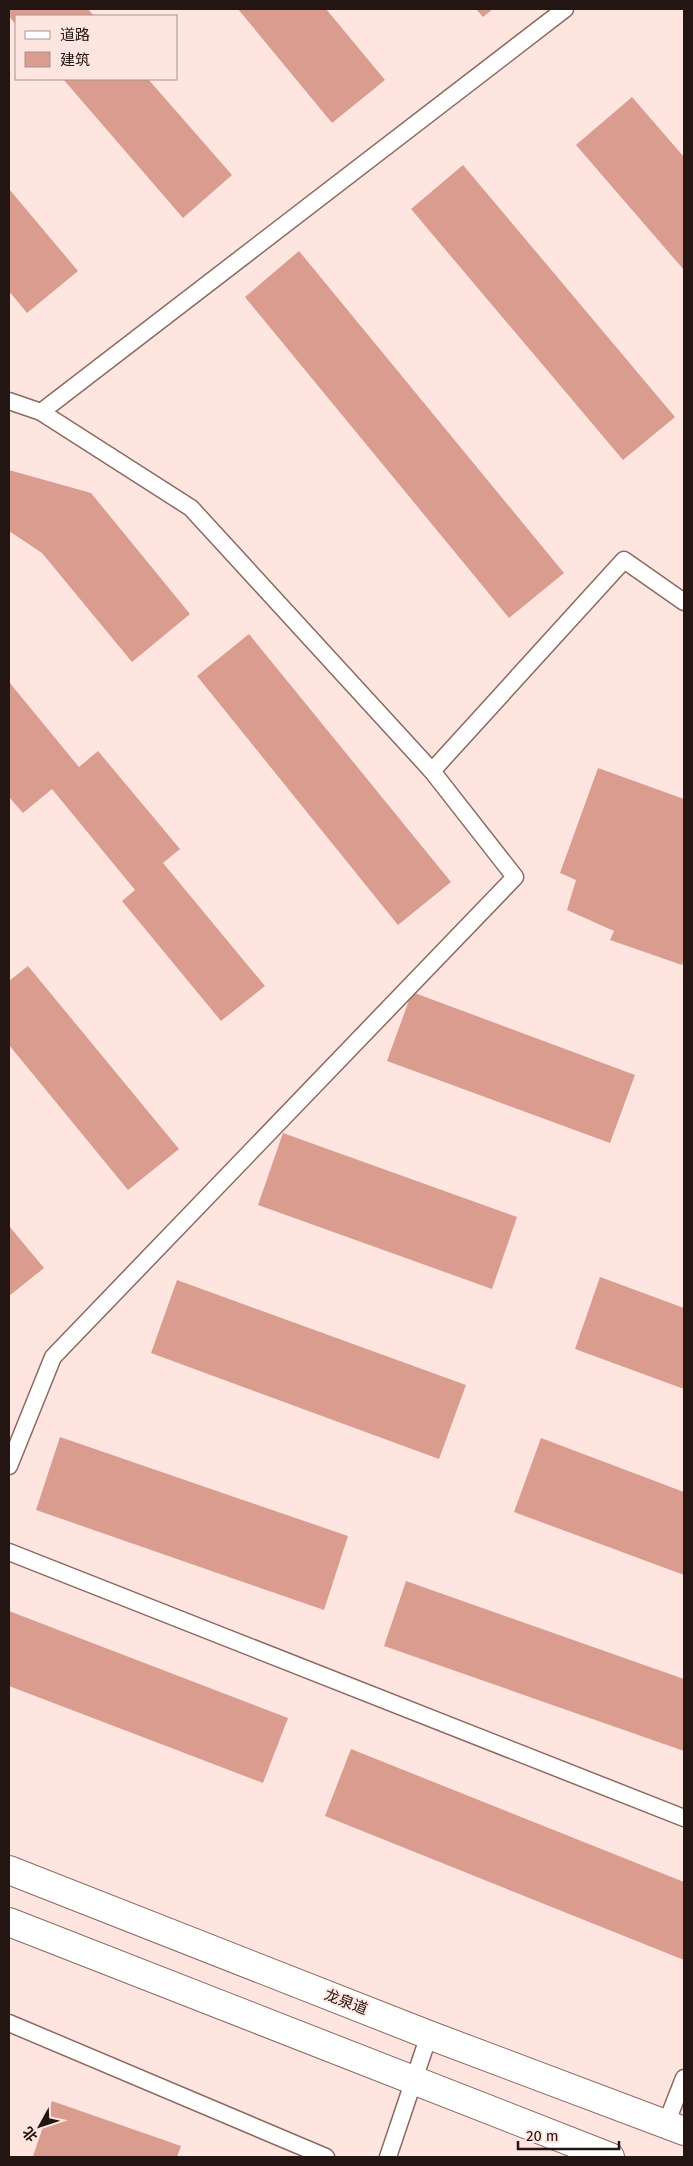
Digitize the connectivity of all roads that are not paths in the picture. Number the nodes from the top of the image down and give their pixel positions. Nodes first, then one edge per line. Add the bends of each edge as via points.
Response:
1 (565, 9) edge
2 (9, 401) edge
3 (42, 412) junction
4 (684, 602) edge
5 (432, 771) junction
6 (9, 1466) edge
7 (9, 1552) edge
8 (684, 1818) edge
9 (9, 1870) edge
10 (9, 1922) edge
11 (9, 2023) edge
12 (429, 2035) junction
13 (684, 2078) edge
14 (414, 2080) junction
15 (675, 2128) edge
16 (326, 2157) edge
17 (388, 2157) edge
18 (610, 2157) edge

1 - 3 lane
2 - 3 lane
3 - 5 lane via 191,508
4 - 5 lane via 624,560
5 - 6 lane via 515,877 53,1357
7 - 8 lane
9 - 12 street, 龙泉道
10 - 14 street
11 - 16 lane
12 - 14 lane
12 - 15 street, 龙泉道
13 - 15 lane
14 - 17 lane
14 - 18 street

